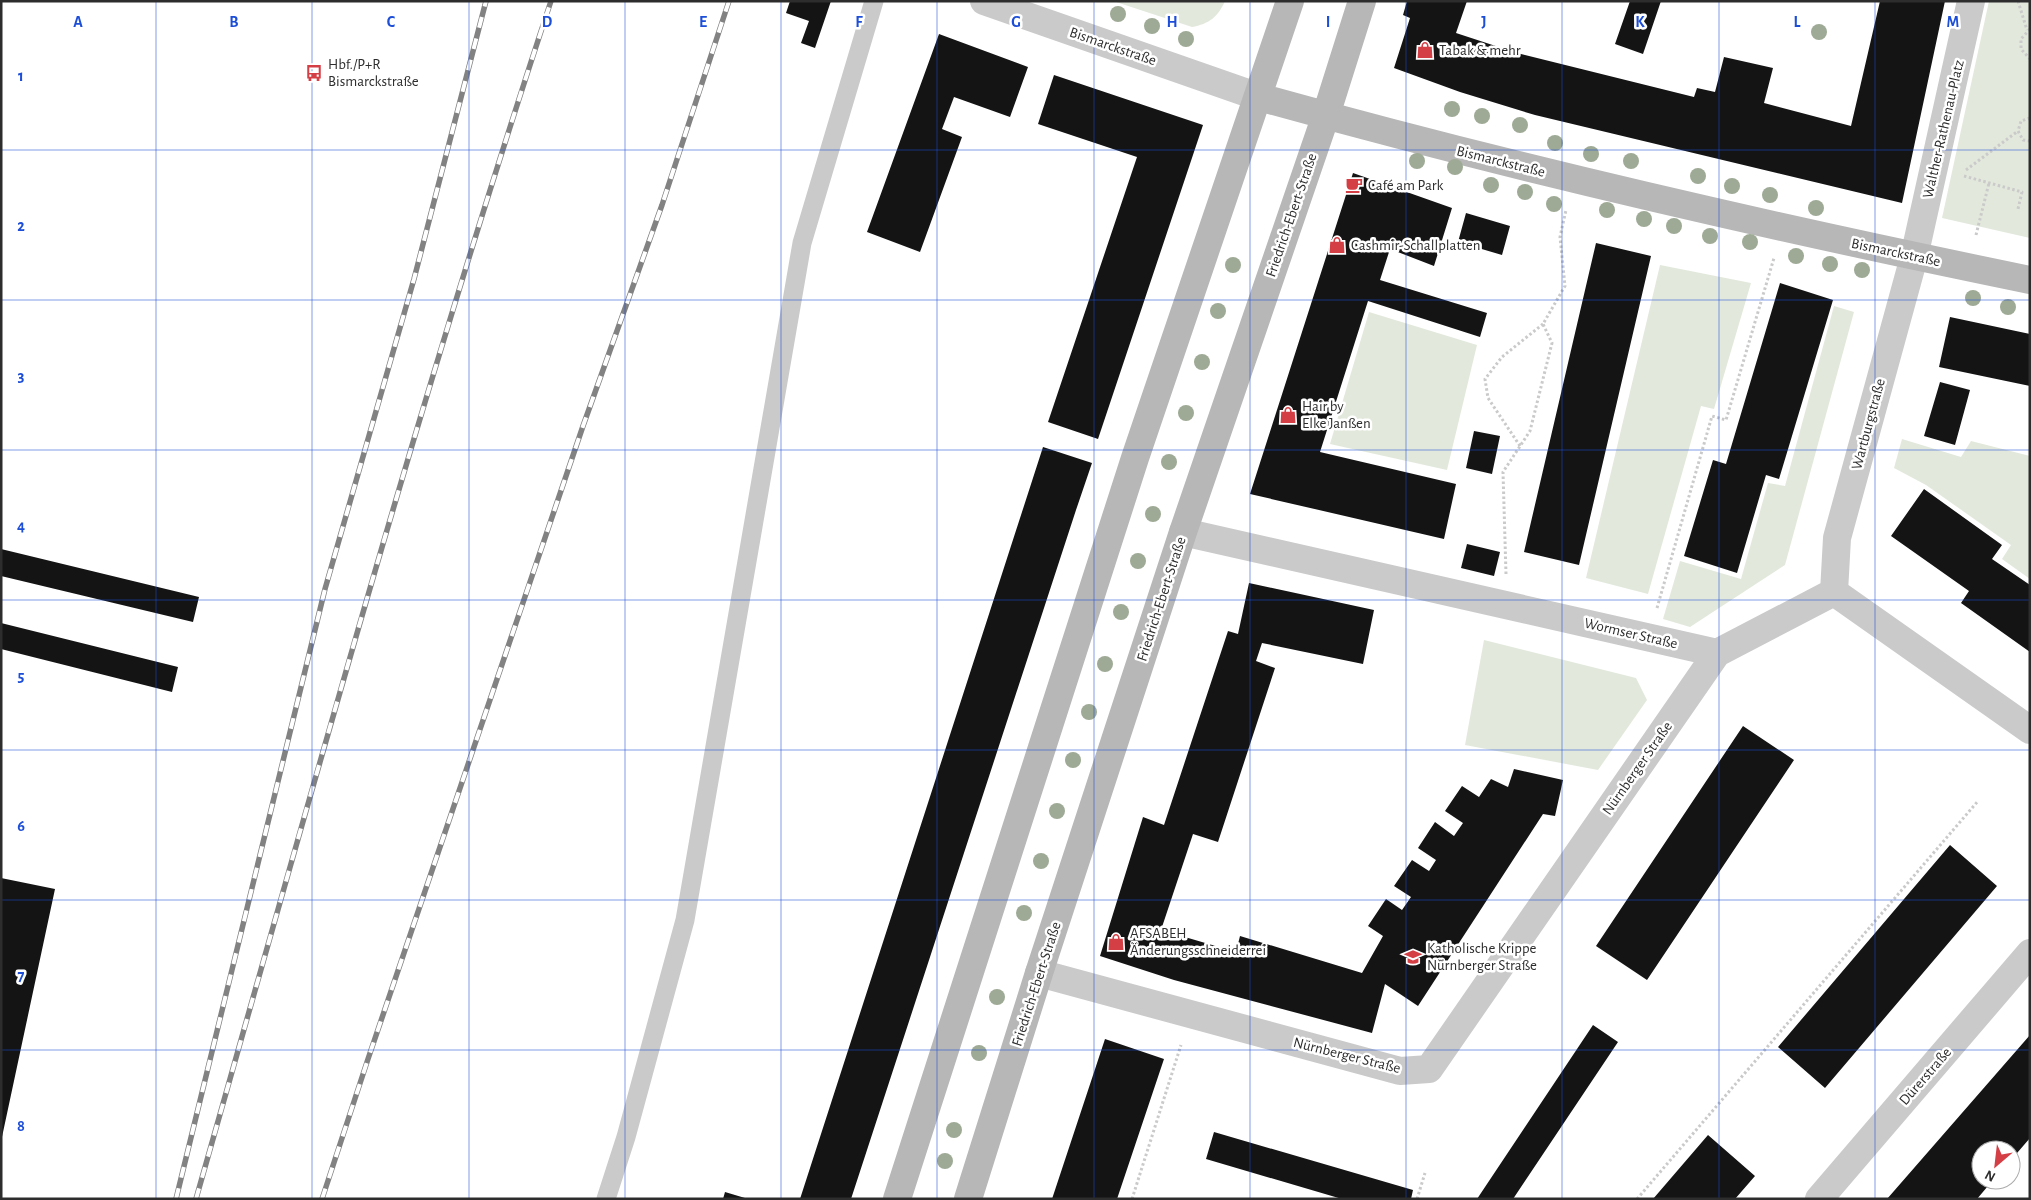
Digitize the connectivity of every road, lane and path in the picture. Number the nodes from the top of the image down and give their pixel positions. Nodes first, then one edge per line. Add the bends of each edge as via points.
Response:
1 (874, 1) edge
2 (984, 1) edge
3 (1290, 1) edge
4 (1362, 1) edge
5 (1971, 1) edge
6 (2018, 1) edge
7 (2029, 30) edge
8 (2030, 59) edge
9 (1259, 97) junction
10 (1326, 115) junction
11 (2030, 118) edge
12 (2018, 132) junction
13 (2030, 140) edge
14 (1574, 178) junction
15 (1989, 183) junction
16 (2018, 209) dead end
17 (1782, 228) junction
18 (1914, 257) junction
19 (1968, 268) junction
20 (2030, 280) edge
21 (1542, 324) junction
22 (1520, 446) junction
23 (1183, 532) junction
24 (1834, 592) junction
25 (1501, 604) junction
26 (1649, 637) junction
27 (1717, 653) junction
28 (2030, 730) edge
29 (1978, 801) dead end
30 (2030, 954) edge
31 (1039, 973) junction
32 (1191, 1014) junction
33 (1425, 1173) dead end
34 (606, 1199) edge
35 (897, 1199) edge
36 (968, 1199) edge
37 (1132, 1199) edge
38 (1416, 1199) edge
39 (1637, 1199) edge
40 (1819, 1199) edge

1 - 34 lane via 802,243 685,920 626,1138
2 - 9 street, Bismarckstraße
3 - 9 main road
4 - 10 main road, Friedrich-Ebert-Straße
5 - 18 street, Walther-Rathenau-Platz
6 - 7 path
7 - 8 path via 2021,39 2021,49
9 - 10 main road, Bismarckstraße
9 - 35 main road via 1132,468
10 - 14 main road, Bismarckstraße
10 - 23 main road, Friedrich-Ebert-Straße
11 - 12 path via 2021,121
12 - 13 path via 2023,140
12 - 15 path via 1961,175
14 - 17 main road, Bismarckstraße
14 - 21 path via 1560,237 1565,286
15 - 16 path via 2022,192
15 - 19 path
17 - 18 main road, Bismarckstraße
17 - 26 path via 1726,420 1712,416
18 - 19 main road, Bismarckstraße
18 - 24 street, Wartburgstraße via 1837,538
19 - 20 main road, Bismarckstraße
21 - 22 path via 1552,343 1530,432
21 - 22 path via 1502,357 1485,379 1488,398
22 - 25 path via 1503,472 1506,582
23 - 25 street, Wormser Straße
23 - 31 main road, Friedrich-Ebert-Straße
24 - 27 street
24 - 28 street
25 - 26 street, Wormser Straße
26 - 27 street, Wormser Straße
27 - 32 street, Nürnberger Straße via 1429,1069 1400,1071
29 - 39 path
30 - 40 street, Dürerstraße
31 - 32 street, Nürnberger Straße
31 - 36 main road, Friedrich-Ebert-Straße
32 - 37 path
33 - 38 path

